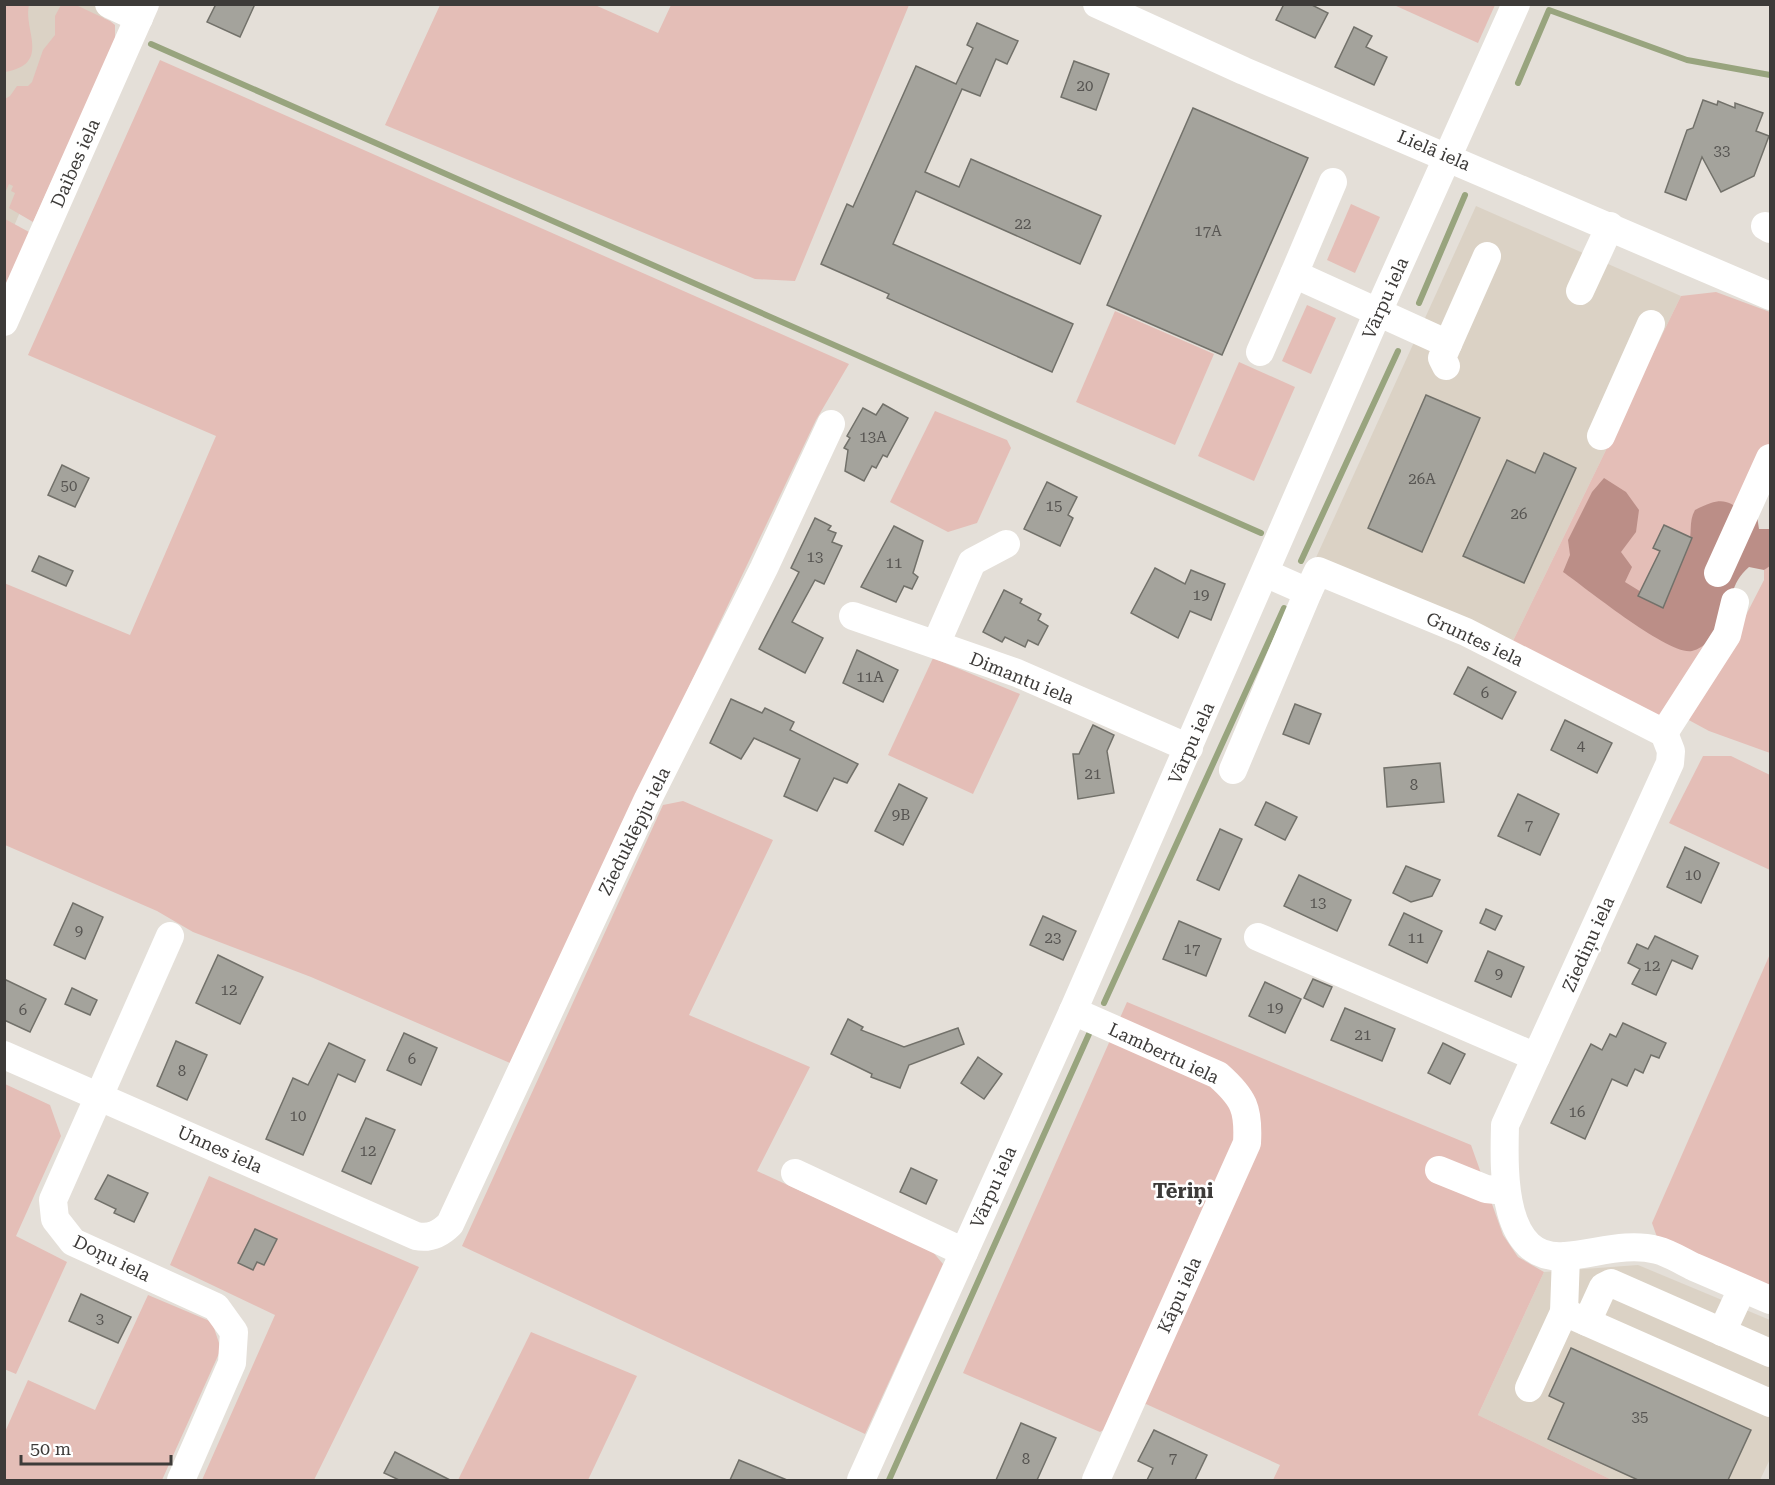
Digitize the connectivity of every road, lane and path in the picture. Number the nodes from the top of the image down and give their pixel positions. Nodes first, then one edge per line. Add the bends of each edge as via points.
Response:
1 (109, 4) edge
2 (1097, 4) edge
3 (1516, 4) edge
4 (142, 11) edge
5 (1449, 157) junction
6 (1333, 182) dead end
7 (1610, 226) junction
8 (1487, 256) dead end
9 (1294, 274) junction
10 (1580, 291) dead end
11 (1770, 296) edge
12 (1378, 312) junction
13 (4, 322) edge
14 (1651, 324) dead end
15 (1260, 352) dead end
16 (831, 424) dead end
17 (1600, 436) dead end
18 (1770, 458) edge
19 (1006, 544) dead end
20 (1265, 573) junction
21 (1718, 573) dead end
22 (1308, 592) junction
23 (1735, 602) dead end
24 (853, 616) dead end
25 (936, 644) junction
26 (1664, 733) junction
27 (1189, 748) junction
28 (1233, 770) dead end
29 (170, 936) dead end
30 (1258, 937) dead end
31 (1073, 1011) junction
32 (4, 1055) edge
33 (1536, 1057) junction
34 (100, 1096) junction
35 (1245, 1107) joint
36 (1439, 1170) dead end
37 (795, 1173) dead end
38 (1506, 1191) junction
39 (436, 1236) joint
40 (964, 1252) junction
41 (1566, 1256) junction
42 (1742, 1288) junction
43 (1770, 1300) edge
44 (1575, 1317) junction
45 (1722, 1332) junction
46 (1770, 1353) edge
47 (1529, 1388) dead end
48 (1770, 1401) edge
49 (181, 1480) edge
50 (861, 1480) edge
51 (1096, 1480) edge

1 - 4 street
2 - 5 street, Lielā iela
3 - 5 street, Vārpu iela
4 - 13 street, Daibes iela
5 - 7 street, Lielā iela
5 - 12 street, Vārpu iela
6 - 9 street
7 - 10 street
7 - 11 street, Lielā iela
8 - 12 street via 1447,355
9 - 12 street
9 - 15 street
12 - 20 street, Vārpu iela
14 - 17 street
16 - 39 street, Zieduklēpju iela via 648,799 450,1224
18 - 21 street
19 - 25 street via 972,562
20 - 22 street
20 - 27 street, Vārpu iela
22 - 26 street, Gruntes iela via 1318,571 1466,632
22 - 28 street
23 - 26 street via 1727,635
24 - 25 street, Dimantu iela
25 - 27 street, Dimantu iela via 1017,673
26 - 33 street, Ziediņu iela via 1671,751 1670,763
27 - 31 street, Vārpu iela
29 - 34 street, Doņu iela
30 - 33 street
31 - 35 street, Lambertu iela via 1218,1075 1237,1092
31 - 40 street, Vārpu iela
32 - 34 street, Unnes iela
33 - 38 street, Ziediņu iela via 1505,1125
34 - 39 street, Unnes iela via 416,1236
34 - 49 street, Doņu iela via 53,1200 55,1219 73,1242 216,1307 234,1332 232,1363
35 - 51 street, Kāpu iela via 1249,1121 1247,1143
36 - 38 street via 1486,1189
37 - 40 street
38 - 41 street via 1522,1238 1530,1247 1551,1257
40 - 50 street, Vārpu iela
41 - 42 street via 1631,1247 1657,1250
41 - 44 street
42 - 43 street
42 - 45 street
44 - 45 street via 1611,1283
44 - 47 street
44 - 48 street
45 - 46 street

